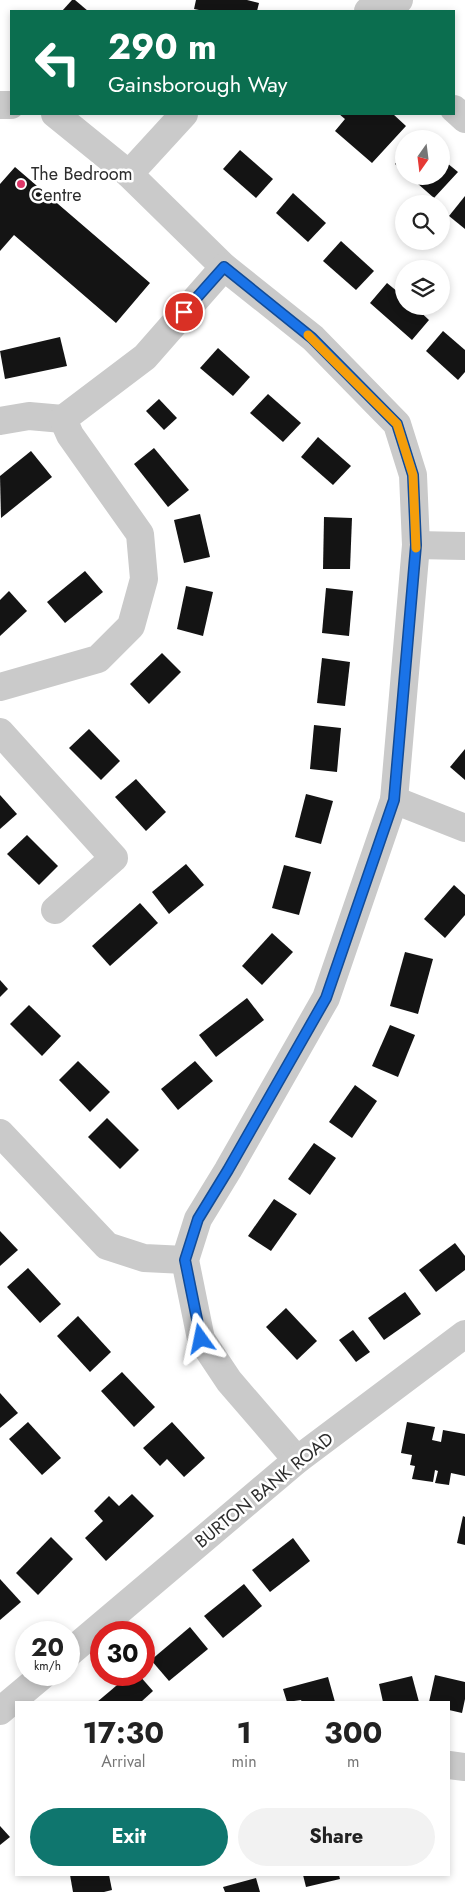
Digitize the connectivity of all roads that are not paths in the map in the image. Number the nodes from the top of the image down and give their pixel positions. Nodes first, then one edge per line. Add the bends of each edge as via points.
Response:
1 (399, 0) edge
2 (371, 10) edge
3 (455, 110) edge
4 (56, 115) edge
5 (183, 115) edge
6 (465, 119) edge
7 (129, 174) junction
8 (224, 267) junction
9 (63, 419) junction
10 (0, 421) edge
11 (416, 545) junction
12 (465, 546) edge
13 (0, 687) edge
14 (0, 732) edge
15 (394, 800) junction
16 (465, 828) edge
17 (55, 910) dead end
18 (0, 1133) edge
19 (185, 1260) junction
20 (463, 1338) edge
21 (297, 1460) junction
22 (80, 1644) edge
23 (30, 1686) edge
24 (0, 1711) edge
25 (450, 1765) edge
26 (465, 1768) edge

1 - 2 street
3 - 6 street
4 - 7 street
5 - 7 street
7 - 8 street
8 - 9 street via 145,357
8 - 11 street via 312,338 397,424 413,475
9 - 10 street via 29,416
9 - 13 street via 70,435 140,534 144,579 131,626 98,659
11 - 12 street
11 - 15 street
14 - 17 street via 114,858
15 - 16 street
15 - 19 street via 326,998 198,1219
18 - 19 street via 107,1246 144,1258
19 - 21 street via 201,1339 229,1381
20 - 21 street, BURTON BANK ROAD
21 - 22 street, BURTON BANK ROAD
23 - 24 street
25 - 26 street

